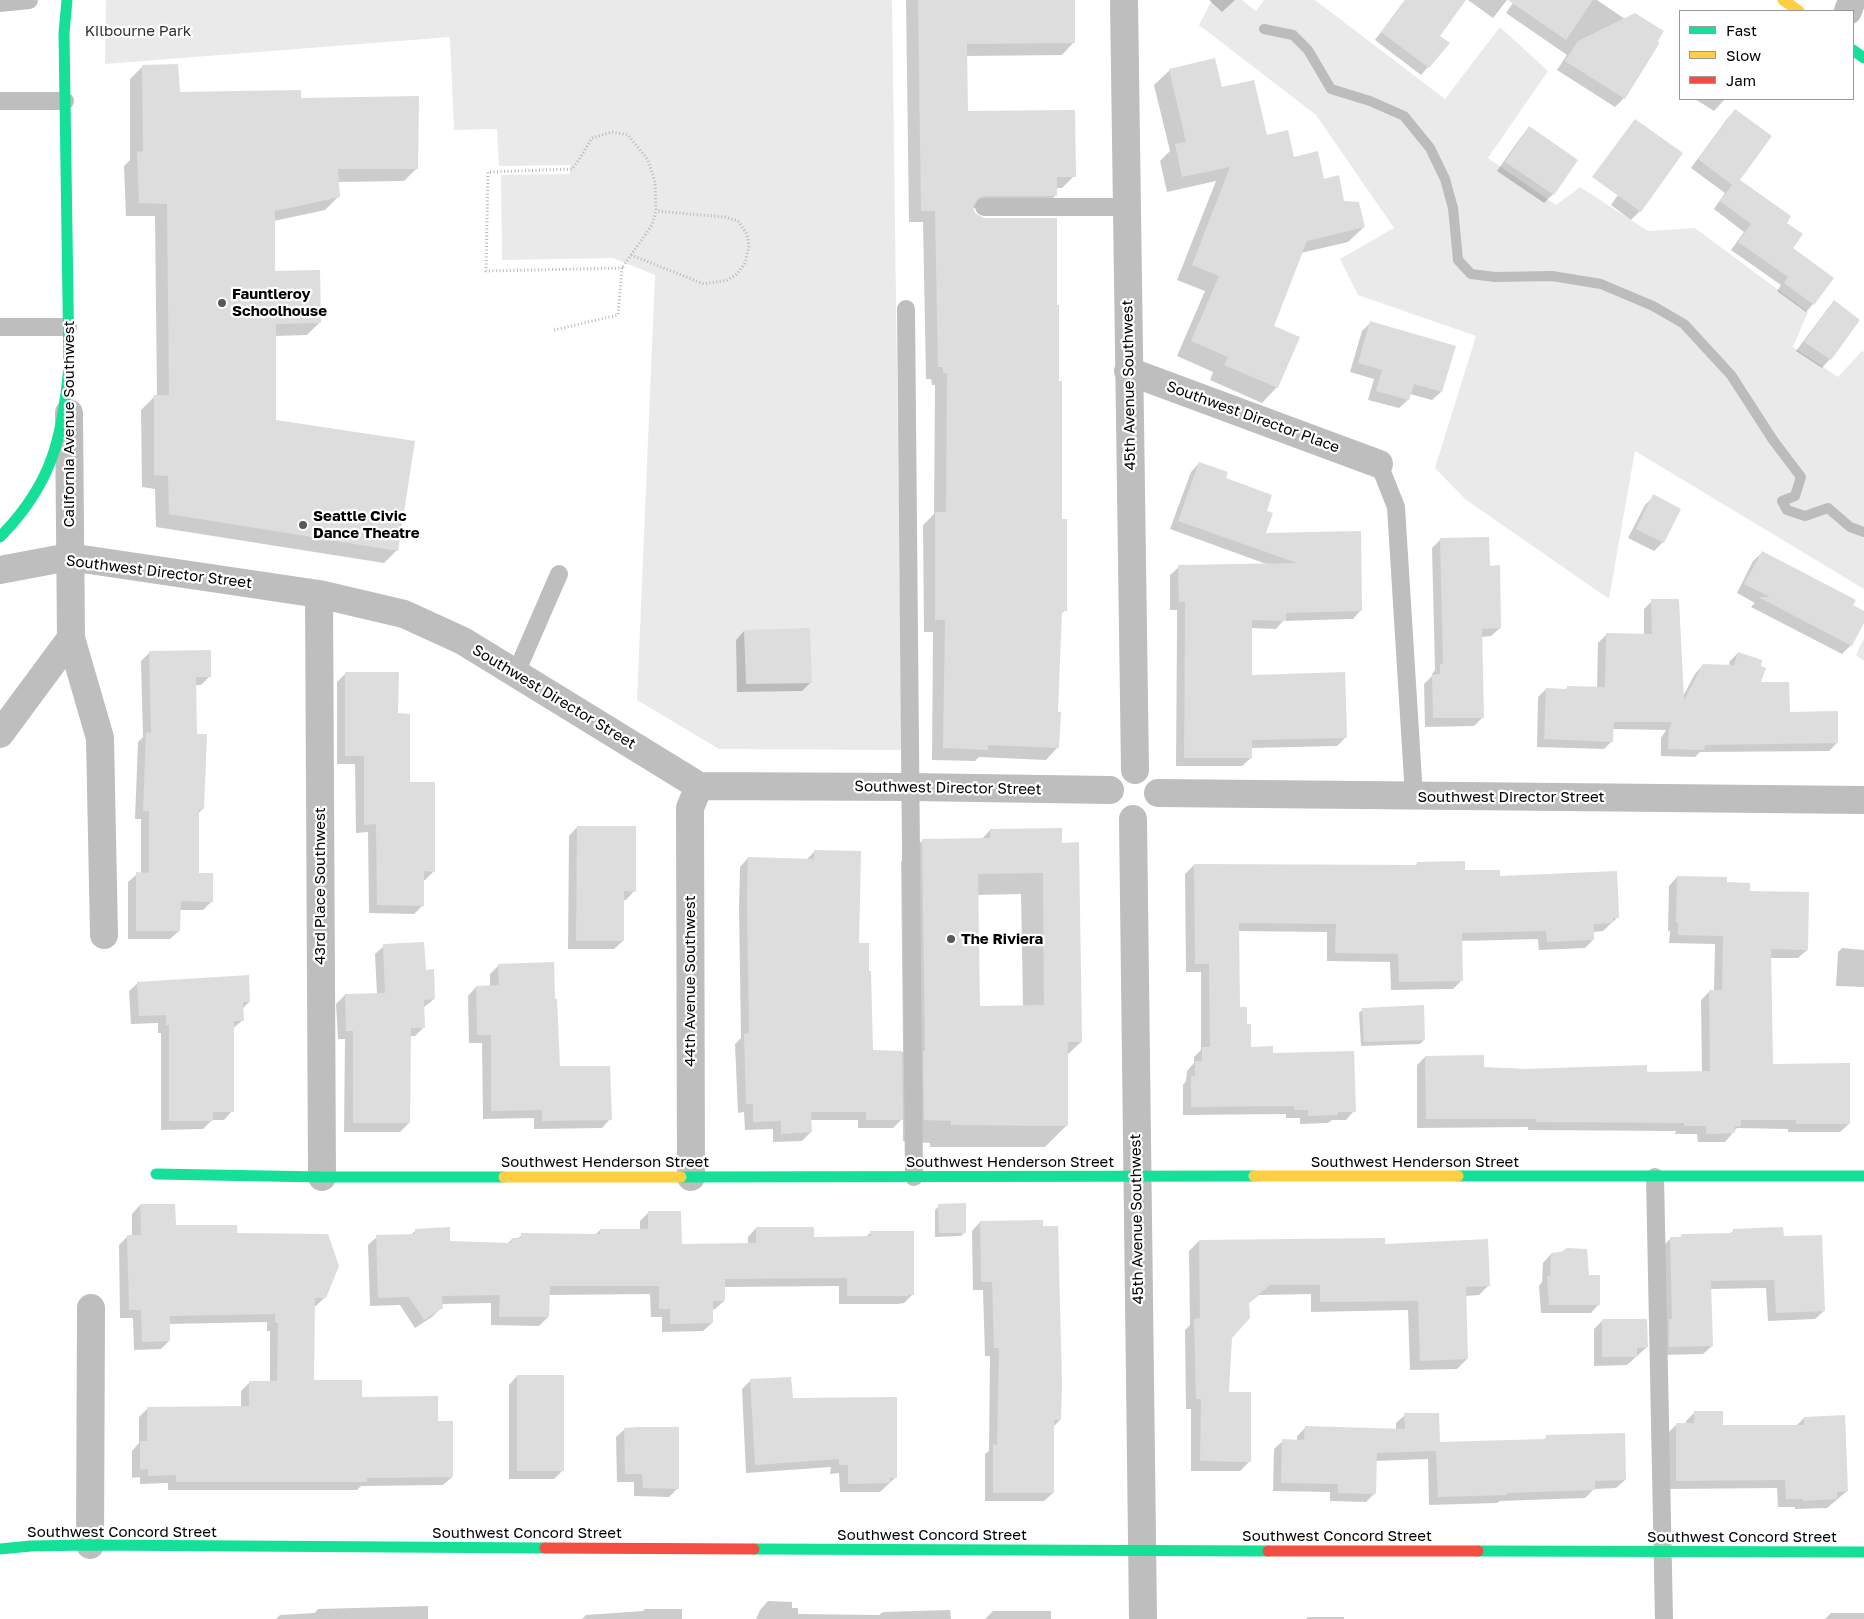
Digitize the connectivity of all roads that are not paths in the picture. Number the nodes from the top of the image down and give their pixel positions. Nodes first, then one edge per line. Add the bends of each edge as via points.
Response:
1 (28, 0) edge
2 (67, 0) edge
3 (1124, 0) edge
4 (1783, 0) edge
5 (0, 3) edge
6 (1798, 10) edge
7 (0, 101) edge
8 (65, 101) junction
9 (1126, 206) junction
10 (984, 207) dead end
11 (906, 309) dead end
12 (0, 327) edge
13 (68, 327) junction
14 (69, 367) junction
15 (1128, 371) junction
16 (1379, 464) joint
17 (0, 537) edge
18 (69, 557) junction
19 (0, 570) edge
20 (559, 574) dead end
21 (319, 594) junction
22 (71, 638) junction
23 (516, 673) junction
24 (0, 734) edge
25 (1135, 770) junction
26 (699, 786) junction
27 (910, 787) junction
28 (1110, 790) junction
29 (1158, 793) junction
30 (1414, 796) junction
31 (1864, 800) edge
32 (1133, 818) junction
33 (104, 935) dead end
34 (156, 1174) dead end
35 (1655, 1176) junction
36 (1864, 1176) edge
37 (322, 1177) junction
38 (691, 1177) junction
39 (914, 1177) junction
40 (1136, 1177) junction
41 (91, 1308) dead end
42 (90, 1545) junction
43 (0, 1549) edge
44 (1143, 1551) junction
45 (1662, 1552) junction
46 (1864, 1552) edge
47 (1143, 1619) edge
48 (1664, 1619) edge

1 - 5 lane
2 - 8 street, California Avenue Southwest
3 - 9 street, 45th Avenue Southwest
4 - 6 street
7 - 8 lane
8 - 13 street, California Avenue Southwest
9 - 10 lane
9 - 15 street, 45th Avenue Southwest
11 - 27 lane
12 - 13 lane
13 - 14 street, California Avenue Southwest
14 - 17 street via 62,427 54,455 26,508
14 - 18 street, California Avenue Southwest
15 - 16 street, Southwest Director Place
15 - 25 street, 45th Avenue Southwest
16 - 30 lane via 1396,507
18 - 19 street, Southwest Director Street
18 - 21 street, Southwest Director Street
18 - 22 street, California Avenue Southwest
20 - 23 lane
21 - 23 street, Southwest Director Street via 404,614 463,641
21 - 37 street, 43rd Place Southwest
22 - 24 street
22 - 33 street, California Avenue Southwest via 100,738
23 - 26 street, Southwest Director Street
25 - 28 street via 1121,773
25 - 29 street via 1152,778
26 - 27 street, Southwest Director Street
26 - 38 street, 44th Avenue Southwest via 690,808
27 - 28 street, Southwest Director Street
27 - 39 lane
28 - 32 street via 1113,808 1125,818
29 - 30 street, Southwest Director Street
29 - 32 street via 1154,809 1141,818
30 - 31 street, Southwest Director Street
32 - 40 street, 45th Avenue Southwest
34 - 37 street, Southwest Henderson Street
35 - 36 street, Southwest Henderson Street
35 - 40 street, Southwest Henderson Street
35 - 45 lane
37 - 38 street, Southwest Henderson Street
38 - 39 street, Southwest Henderson Street
39 - 40 street, Southwest Henderson Street
40 - 44 street, 45th Avenue Southwest
41 - 42 street
42 - 43 street, Southwest Concord Street
42 - 44 street, Southwest Concord Street
44 - 45 street, Southwest Concord Street
44 - 47 street, 45th Avenue Southwest
45 - 46 street, Southwest Concord Street
45 - 48 lane

